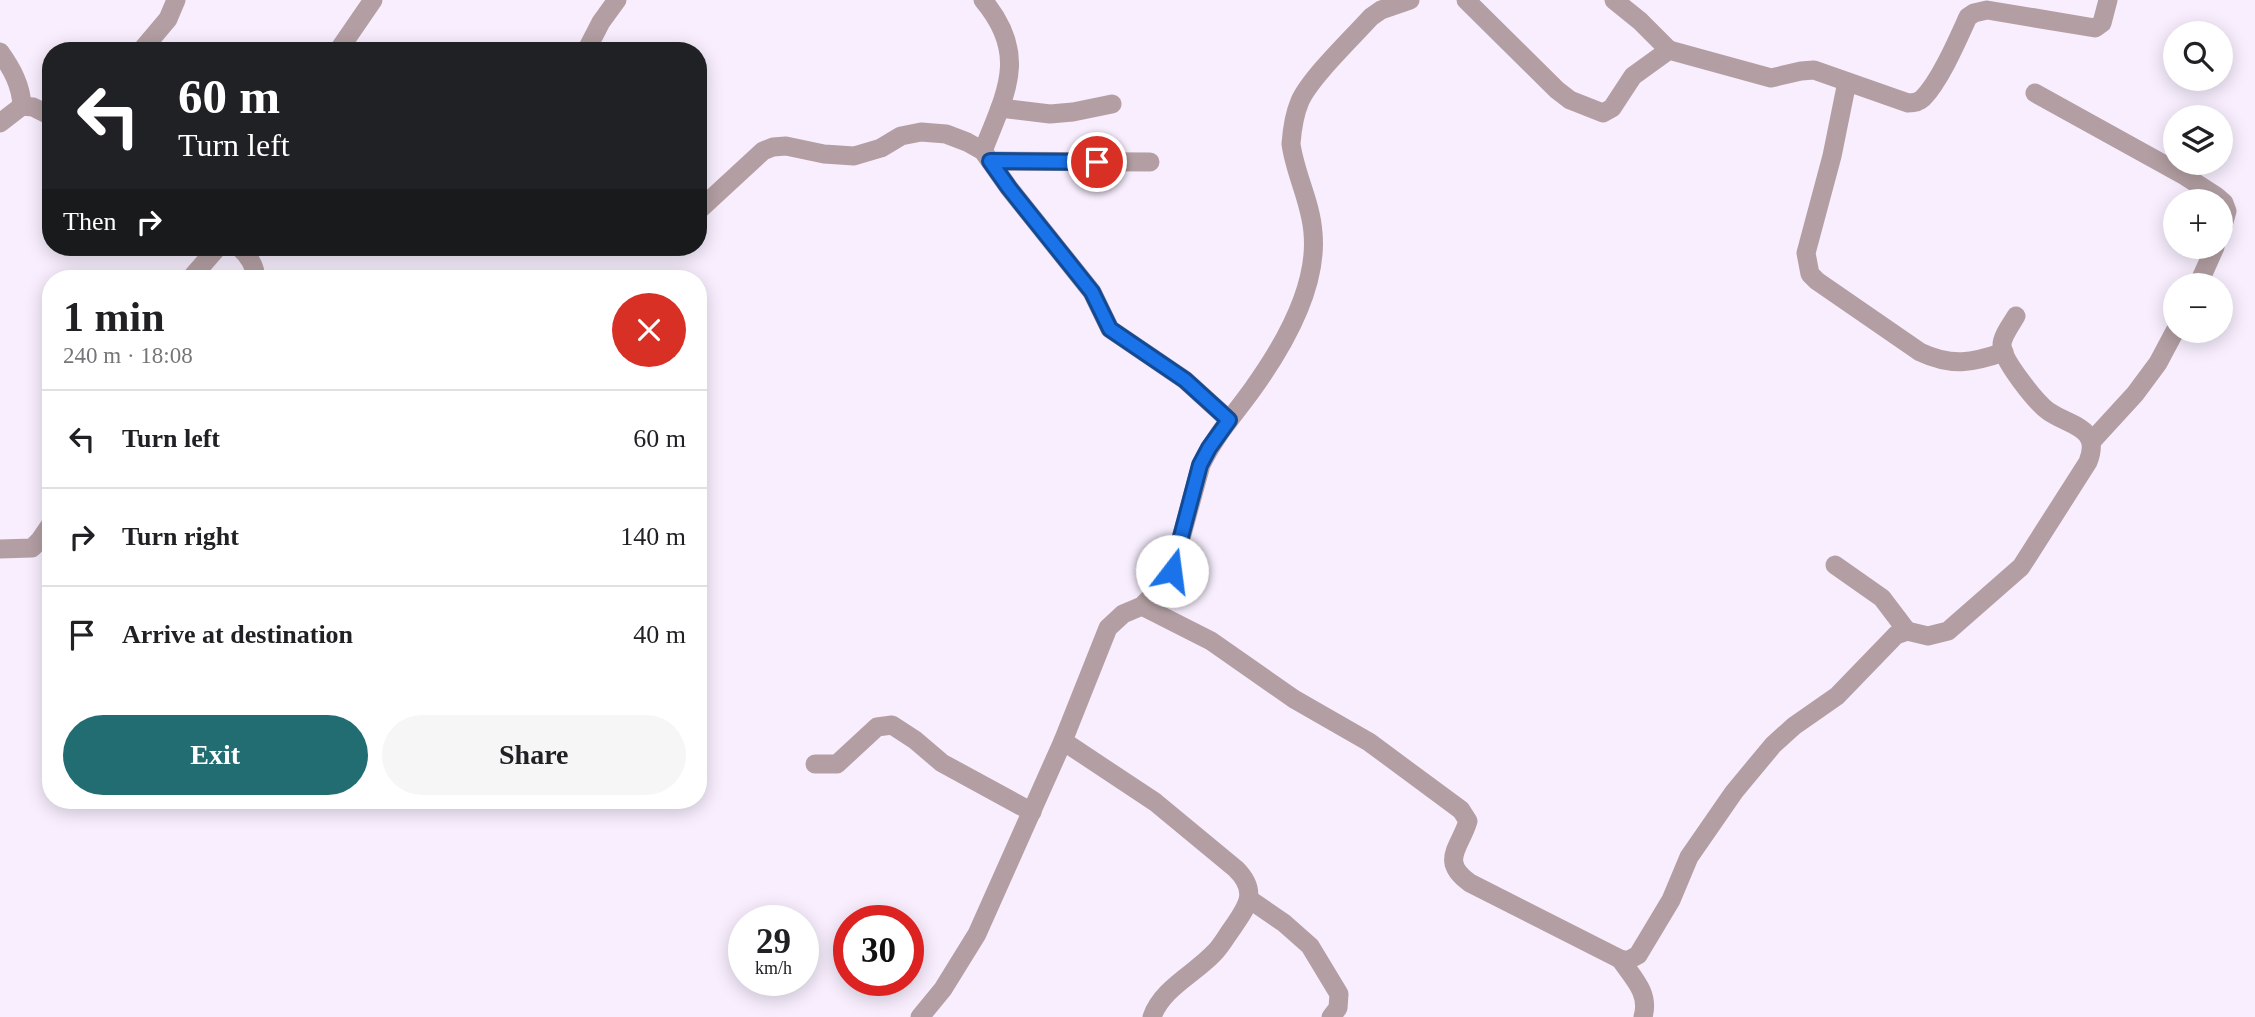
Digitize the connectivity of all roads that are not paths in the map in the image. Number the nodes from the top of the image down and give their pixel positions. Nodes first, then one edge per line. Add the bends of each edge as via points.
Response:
1 (176, 0) edge
2 (373, 0) edge
3 (617, 0) edge
4 (983, 0) edge
5 (1410, 0) edge
6 (1466, 0) edge
7 (1615, 0) edge
8 (2108, 0) edge
9 (149, 42) edge
10 (344, 42) edge
11 (591, 42) edge
12 (1669, 50) junction
13 (0, 52) edge
14 (1847, 82) junction
15 (2035, 93) dead end
16 (1112, 104) dead end
17 (22, 106) junction
18 (1000, 108) junction
19 (42, 112) edge
20 (0, 124) edge
21 (987, 156) junction
22 (1150, 162) dead end
23 (2205, 189) edge
24 (707, 203) edge
25 (210, 256) edge
26 (198, 270) edge
27 (2016, 316) dead end
28 (2169, 343) edge
29 (2004, 352) junction
30 (1229, 420) junction
31 (2091, 442) junction
32 (42, 537) edge
33 (0, 549) edge
34 (1835, 565) dead end
35 (1142, 606) junction
36 (1907, 631) junction
37 (1063, 741) junction
38 (815, 764) dead end
39 (1032, 812) junction
40 (1249, 899) junction
41 (1620, 960) junction
42 (919, 1017) edge
43 (1152, 1017) edge
44 (1331, 1017) edge
45 (1643, 1017) edge

1 - 9 street via 168,19
2 - 10 street
3 - 11 street
4 - 18 street via 1003,29 1011,62
5 - 30 street via 1376,12 1300,102 1291,144 1314,233 1309,277 1294,321
6 - 12 street via 1557,90 1602,113 1612,108 1633,76
7 - 12 street
8 - 14 street via 2102,23 2095,28 1994,11 1974,13 1925,96 1916,103
12 - 14 street via 1771,78 1814,70
13 - 17 street via 21,92
14 - 29 street via 1806,253 1811,274 1933,358 1976,362
15 - 23 street
16 - 18 street via 1050,114
17 - 19 street
17 - 20 street
18 - 21 street
21 - 22 street
21 - 24 street via 946,134 921,132 854,156 773,146
21 - 30 street via 1092,292 1110,329 1185,380
25 - 26 street
27 - 29 street via 2003,342
28 - 31 street via 2135,394
29 - 31 street via 2038,401 2084,430
30 - 35 street via 1200,465 1170,576
31 - 36 street via 2088,462 2021,567 1948,631 1928,636
32 - 33 street via 32,548
34 - 36 street via 1882,598
35 - 37 street via 1123,614 1108,628
35 - 41 street via 1211,641 1294,699 1369,742 1461,810 1468,821 1454,850 1454,867 1460,876
36 - 41 street via 1896,635 1837,696 1773,745 1689,857 1671,900 1638,955
37 - 39 street
37 - 40 street via 1155,802 1236,869 1247,882
38 - 39 street via 837,764 877,727 892,725 942,763
39 - 42 street via 977,934 943,989
40 - 43 street via 1216,952 1159,1001
40 - 44 street via 1310,946 1339,994
41 - 45 street via 1646,998

